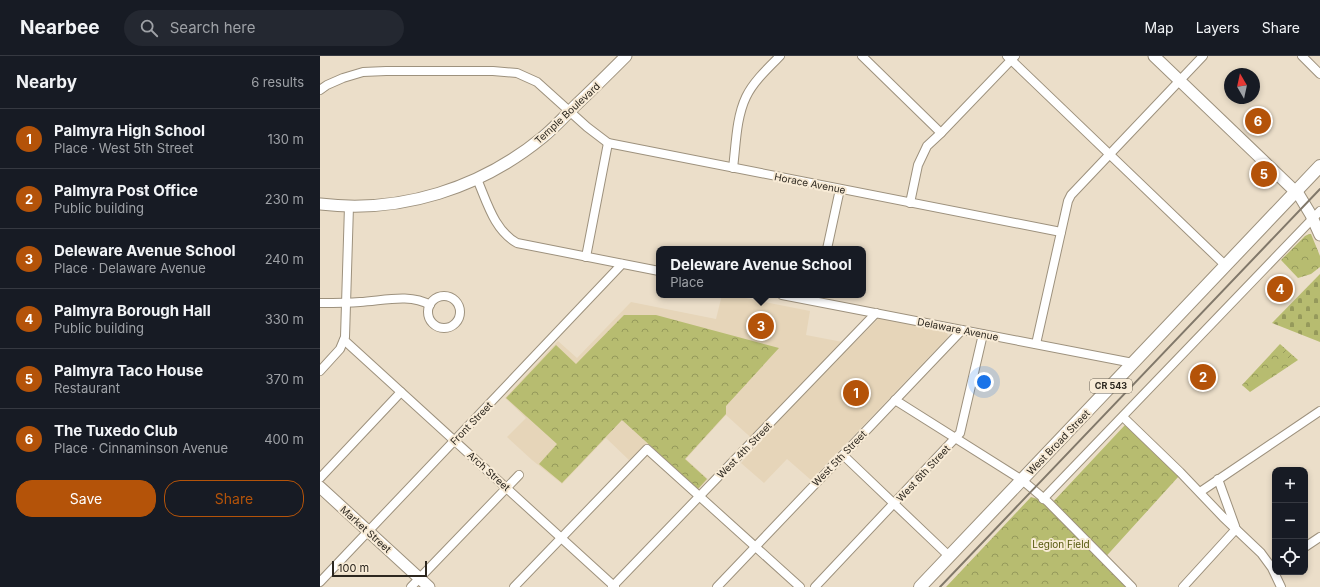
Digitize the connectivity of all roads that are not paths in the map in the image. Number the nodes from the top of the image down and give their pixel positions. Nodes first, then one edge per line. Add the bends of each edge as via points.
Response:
1 (626, 56) edge
2 (780, 56) edge
3 (862, 56) edge
4 (1154, 56) edge
5 (1203, 56) edge
6 (1302, 56) edge
7 (1011, 57) edge
8 (1320, 74) edge
9 (1180, 81) junction
10 (320, 90) edge
11 (570, 111) junction
12 (941, 133) junction
13 (608, 143) junction
14 (1109, 154) junction
15 (1320, 166) edge
16 (733, 168) junction
17 (477, 179) junction
18 (840, 189) junction
19 (1295, 191) junction
20 (910, 203) junction
21 (320, 204) edge
22 (349, 206) junction
23 (1317, 215) edge
24 (1061, 232) junction
25 (1320, 235) edge
26 (828, 246) edge
27 (586, 257) junction
28 (622, 264) junction
29 (1225, 265) junction
30 (656, 270) edge
31 (817, 298) edge
32 (320, 303) edge
33 (346, 303) junction
34 (430, 305) dead end
35 (876, 313) junction
36 (962, 330) junction
37 (983, 334) junction
38 (344, 340) junction
39 (1036, 344) junction
40 (1133, 363) junction
41 (320, 371) edge
42 (401, 392) junction
43 (895, 400) junction
44 (1320, 411) edge
45 (1123, 417) junction
46 (955, 438) junction
47 (454, 440) junction
48 (843, 455) junction
49 (519, 474) dead end
50 (320, 478) edge
51 (1218, 479) junction
52 (1022, 480) junction
53 (320, 487) edge
54 (506, 488) junction
55 (1200, 492) junction
56 (700, 497) junction
57 (1043, 499) junction
58 (894, 504) junction
59 (1236, 529) junction
60 (368, 531) junction
61 (1320, 537) edge
62 (561, 538) junction
63 (1308, 545) edge
64 (755, 547) junction
65 (949, 556) junction
66 (1272, 566) edge
67 (1276, 575) edge
68 (419, 578) junction
69 (320, 582) edge
70 (410, 587) edge
71 (429, 587) edge
72 (514, 587) edge
73 (614, 587) edge
74 (717, 587) edge
75 (800, 587) edge
76 (815, 587) edge
77 (920, 587) edge
78 (1132, 587) edge
79 (1183, 587) edge
80 (1281, 587) edge

1 - 11 street, Temple Boulevard
2 - 16 street via 755,83 746,98 740,113
3 - 12 street
4 - 9 street
5 - 9 street
6 - 8 street
7 - 12 street
7 - 14 street
9 - 14 street
9 - 19 street
10 - 11 street, Horace Avenue via 342,78 363,72 506,71 516,72 537,82
11 - 13 street, Horace Avenue
11 - 17 street, Temple Boulevard via 519,156
12 - 20 street via 927,146 920,161
13 - 16 street, Horace Avenue
13 - 27 street
14 - 24 street via 1071,194
14 - 29 street
15 - 19 main road, CR 543
16 - 18 street, Horace Avenue
17 - 22 street, Temple Boulevard via 410,201
17 - 27 street via 494,218 508,237 528,246
18 - 20 street, Horace Avenue
18 - 26 street
19 - 23 street
19 - 29 main road, West Broad Street / CR 543
20 - 24 street, Horace Avenue
21 - 22 street, Temple Boulevard
22 - 33 street
23 - 25 street
23 - 45 street
24 - 39 street
27 - 28 street
28 - 30 street
28 - 47 street, Front Street
29 - 40 main road, West Broad Street / CR 543
31 - 35 street, Delaware Avenue
32 - 33 street
33 - 34 street via 402,299 420,300
33 - 38 street
35 - 36 street, Delaware Avenue
35 - 56 street, West 4th Street
36 - 37 street, Delaware Avenue
36 - 43 street, West 5th Street
37 - 39 street, Delaware Avenue
37 - 46 street, West 6th Street via 960,434
38 - 41 street via 339,351
38 - 42 street, Arch Street
39 - 40 street, Delaware Avenue
40 - 52 main road, West Broad Street / CR 543
42 - 47 street, Arch Street
42 - 50 street
43 - 46 street
43 - 48 street, West 5th Street
44 - 51 street
45 - 55 street
45 - 57 street
46 - 52 street
46 - 58 street, West 6th Street
47 - 54 street, Arch Street
47 - 60 street, Front Street
48 - 58 street
48 - 64 street, West 5th Street
49 - 54 street
51 - 55 street
51 - 59 street
52 - 57 street
52 - 65 main road, West Broad Street / CR 543
53 - 60 street, Market Street
54 - 62 street, Arch Street
54 - 68 street
55 - 59 street
56 - 62 street via 647,449
56 - 64 street
56 - 73 street, West 4th Street
57 - 78 street
58 - 65 street
58 - 76 street, West 6th Street
59 - 66 street
59 - 79 street
60 - 68 street, Market Street
60 - 69 street, Front Street
61 - 63 street
62 - 72 street
62 - 73 street, Arch Street
64 - 74 street, West 5th Street
64 - 75 street
65 - 77 main road, West Broad Street / CR 543
67 - 80 street
68 - 70 street
68 - 71 street, Market Street

